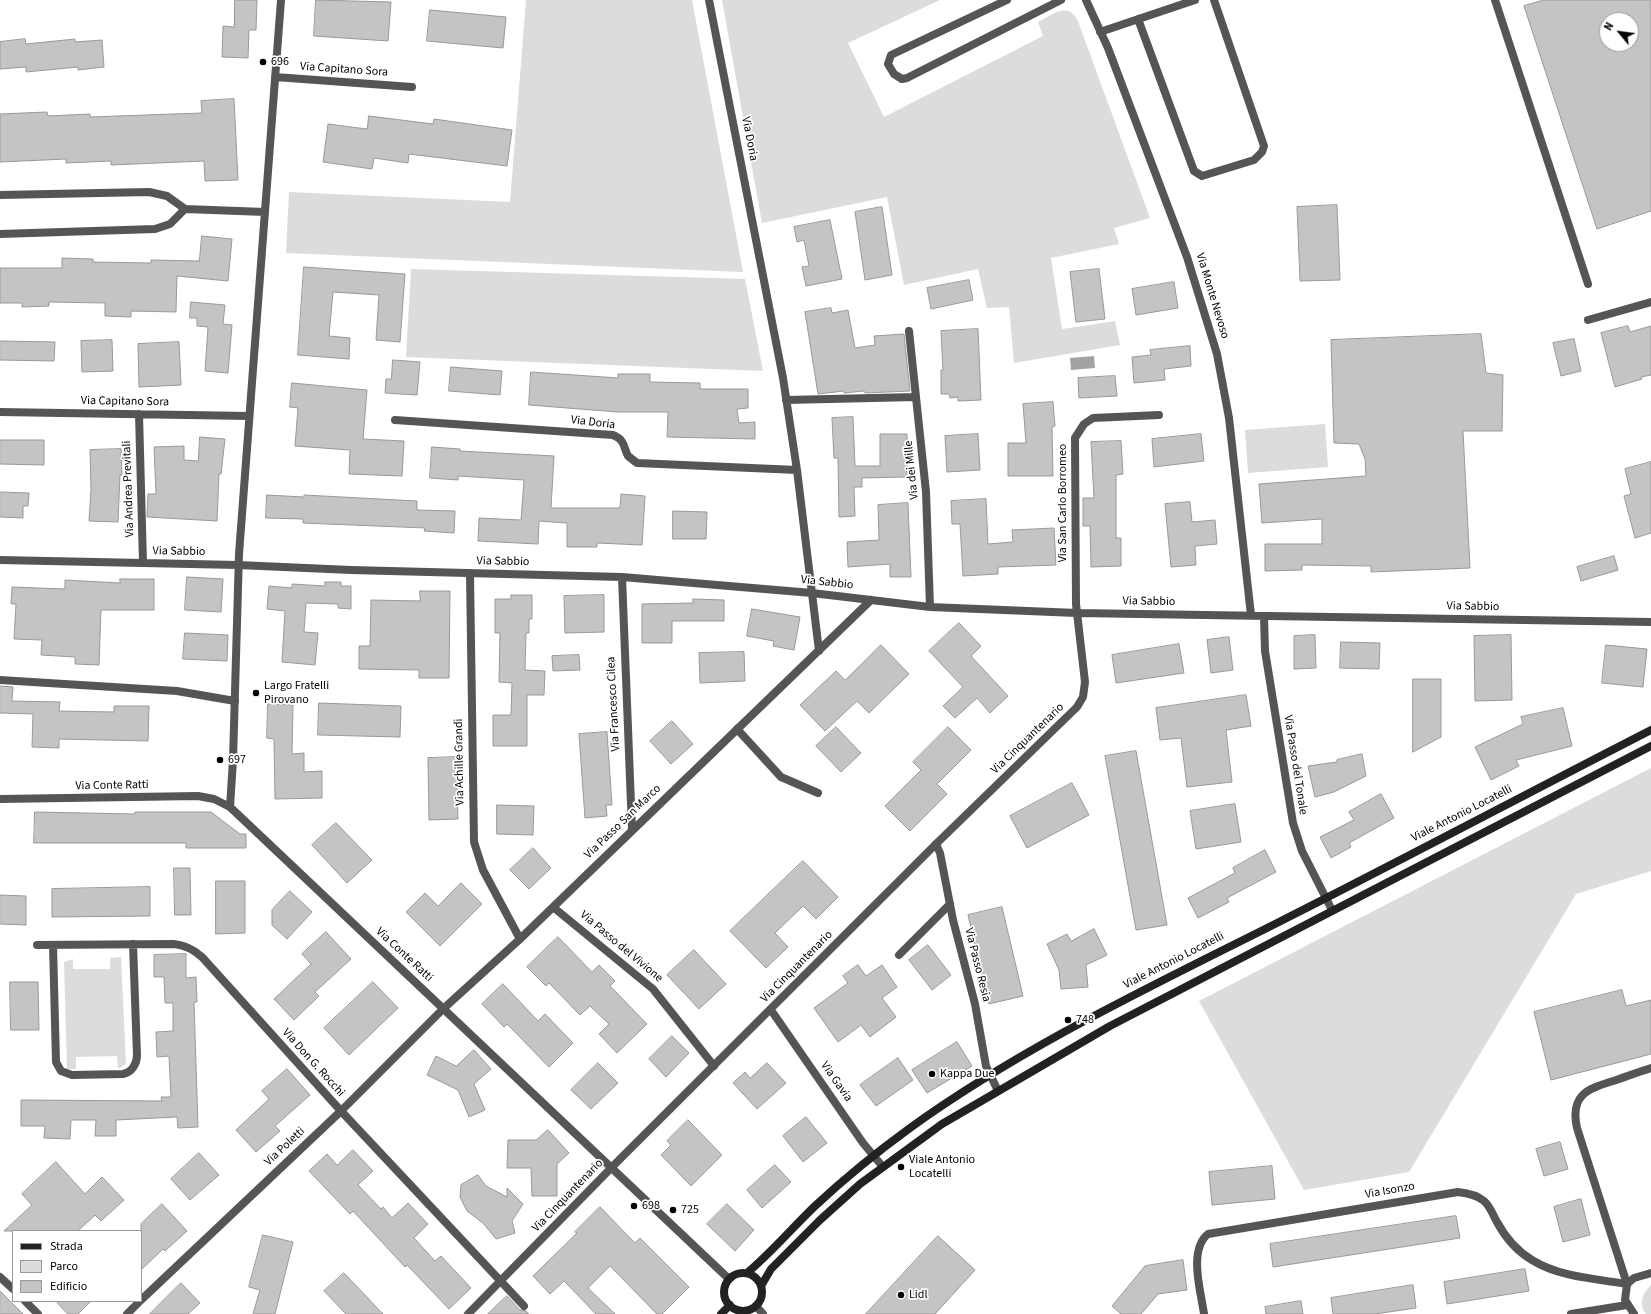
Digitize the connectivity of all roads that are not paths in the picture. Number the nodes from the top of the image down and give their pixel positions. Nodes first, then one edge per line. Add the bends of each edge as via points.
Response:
1 (280, 0) edge
2 (709, 0) edge
3 (1007, 0) edge
4 (1061, 0) edge
5 (1086, 0) edge
6 (1195, 0) edge
7 (1214, 0) edge
8 (1495, 0) edge
9 (1138, 19) junction
10 (1100, 32) junction
11 (275, 77) junction
12 (412, 87) dead end
13 (0, 196) edge
14 (185, 209) junction
15 (265, 212) junction
16 (0, 234) edge
17 (1588, 284) dead end
18 (1651, 302) edge
19 (1588, 320) dead end
20 (909, 330) dead end
21 (916, 397) junction
22 (786, 400) junction
23 (0, 412) edge
24 (139, 414) junction
25 (1159, 415) dead end
26 (249, 416) junction
27 (395, 420) dead end
28 (797, 470) junction
29 (0, 560) edge
30 (143, 563) junction
31 (238, 565) junction
32 (470, 574) junction
33 (622, 577) junction
34 (812, 593) junction
35 (871, 600) junction
36 (930, 607) junction
37 (1077, 612) junction
38 (1251, 616) junction
39 (1264, 616) junction
40 (1651, 622) edge
41 (819, 651) junction
42 (0, 680) edge
43 (235, 701) junction
44 (736, 729) junction
45 (1651, 730) edge
46 (1651, 746) edge
47 (818, 793) dead end
48 (0, 800) edge
49 (230, 807) junction
50 (632, 829) junction
51 (936, 844) junction
52 (1326, 898) junction
53 (950, 904) junction
54 (553, 907) junction
55 (1332, 910) junction
56 (520, 939) junction
57 (133, 944) junction
58 (37, 945) dead end
59 (53, 945) junction
60 (899, 956) dead end
61 (443, 1009) junction
62 (771, 1010) junction
63 (714, 1066) junction
64 (1651, 1068) edge
65 (990, 1076) junction
66 (998, 1091) junction
67 (341, 1111) junction
68 (874, 1155) junction
69 (883, 1167) junction
70 (612, 1169) junction
71 (747, 1273) junction
72 (1651, 1273) edge
73 (0, 1277) edge
74 (729, 1280) junction
75 (501, 1281) junction
76 (1627, 1284) junction
77 (761, 1286) junction
78 (12, 1288) edge
79 (142, 1300) edge
80 (26, 1302) edge
81 (140, 1302) edge
82 (730, 1305) junction
83 (1627, 1305) junction
84 (524, 1306) dead end
85 (756, 1306) junction
86 (38, 1314) edge
87 (126, 1314) edge
88 (468, 1314) edge
89 (721, 1314) edge
90 (763, 1314) edge
91 (1204, 1314) edge
92 (1571, 1314) edge
93 (1634, 1314) edge

1 - 11 street
2 - 22 street, Via Doria
3 - 4 street via 891,55 888,64 894,74 902,79 907,78
5 - 10 street, Via Monte Nevoso
6 - 9 street
7 - 9 street via 1264,146 1254,160 1202,176 1194,170
8 - 17 street
9 - 10 street
10 - 38 street, Via Monte Nevoso via 1187,256 1217,354 1228,410
11 - 12 street, Via Capitano Sora
11 - 15 street
13 - 14 street via 149,192 167,196
14 - 15 street
14 - 16 street via 170,224 155,229
15 - 26 street
18 - 19 street
20 - 21 street, Via dei Mille
21 - 22 street
21 - 36 street, Via dei Mille via 928,510
22 - 28 street, Via Doria
23 - 24 street, Via Capitano Sora
24 - 26 street, Via Capitano Sora
24 - 30 street, Via Andrea Previtali
25 - 37 street, Via San Carlo Borromeo via 1093,418 1084,424 1078,433 1074,447
26 - 31 street
27 - 28 street, Via Doria via 613,435 624,442 630,459 643,463
28 - 34 street, Via Doria
29 - 30 street, Via Sabbio
30 - 31 street, Via Sabbio
31 - 32 street, Via Sabbio
31 - 43 street
32 - 33 street, Via Sabbio
32 - 56 street, Via Achille Grandi via 474,842 483,870
33 - 34 street, Via Sabbio
33 - 50 street, Via Francesco Cilea
34 - 35 street, Via Sabbio
34 - 41 street
35 - 36 street, Via Sabbio
35 - 41 street, Via Passo San Marco
36 - 37 street, Via Sabbio
37 - 38 street, Via Sabbio
37 - 51 street, Via Cinquantenario via 1085,682 1081,702
38 - 39 street, Via Sabbio
39 - 40 street, Via Sabbio
39 - 52 street, Via Passo del Tonale via 1265,651 1293,824 1302,851
41 - 44 street, Via Passo San Marco
42 - 43 street via 177,691
43 - 49 street
44 - 47 street via 775,773
44 - 50 street, Via Passo San Marco
45 - 52 street, Viale Antonio Locatelli
46 - 55 street
48 - 49 street, Via Conte Ratti via 198,796 214,799
49 - 61 street, Via Conte Ratti
50 - 54 street, Via Passo San Marco
51 - 53 street, Via Passo Resia
51 - 62 street, Via Cinquantenario
52 - 55 street, Via Passo del Tonale
52 - 65 street, Viale Antonio Locatelli via 1096,1014
53 - 60 street
53 - 65 street, Via Passo Resia
54 - 56 street, Via Passo San Marco
54 - 63 street, Via Passo del Vivione via 653,988
55 - 66 street via 1098,1033
56 - 61 street, Via Passo San Marco
57 - 59 street, Via Don G. Rocchi
57 - 59 street via 136,1064 123,1074 72,1075 61,1071 56,1062
57 - 67 street, Via Don G. Rocchi via 178,944 198,953
58 - 59 street, Via Don G. Rocchi
61 - 67 street, Via Poletti
61 - 70 street, Via Conte Ratti
62 - 63 street, Via Cinquantenario
62 - 68 street, Via Gavia via 863,1143
63 - 70 street, Via Cinquantenario
64 - 76 street via 1588,1089 1578,1103 1576,1115 1577,1128
65 - 66 street, Via Passo Resia
65 - 68 street, Viale Antonio Locatelli via 926,1117
66 - 69 street via 942,1124
67 - 75 street, Via Don G. Rocchi
67 - 79 street, Via Poletti
68 - 69 street, Via Gavia
68 - 71 street, Viale Antonio Locatelli via 819,1203
69 - 77 street via 820,1220 771,1270
70 - 74 street, Via Conte Ratti
70 - 75 street, Via Cinquantenario
71 - 74 street, Viale Antonio Locatelli via 735,1275
71 - 77 street via 758,1280
72 - 76 street via 1634,1278
73 - 78 street
74 - 82 street via 725,1295
75 - 84 street, Via Don G. Rocchi
75 - 88 street, Via Cinquantenario
76 - 83 street
76 - 91 street, Via Isonzo via 1580,1276 1537,1264 1524,1255 1502,1231 1484,1201 1474,1195 1458,1192 1208,1234 1200,1243 1197,1254
77 - 85 street via 761,1298
80 - 86 street
81 - 87 street, Via Poletti
82 - 85 street via 741,1311 748,1311
82 - 89 street
83 - 92 street
83 - 93 street
85 - 90 street

